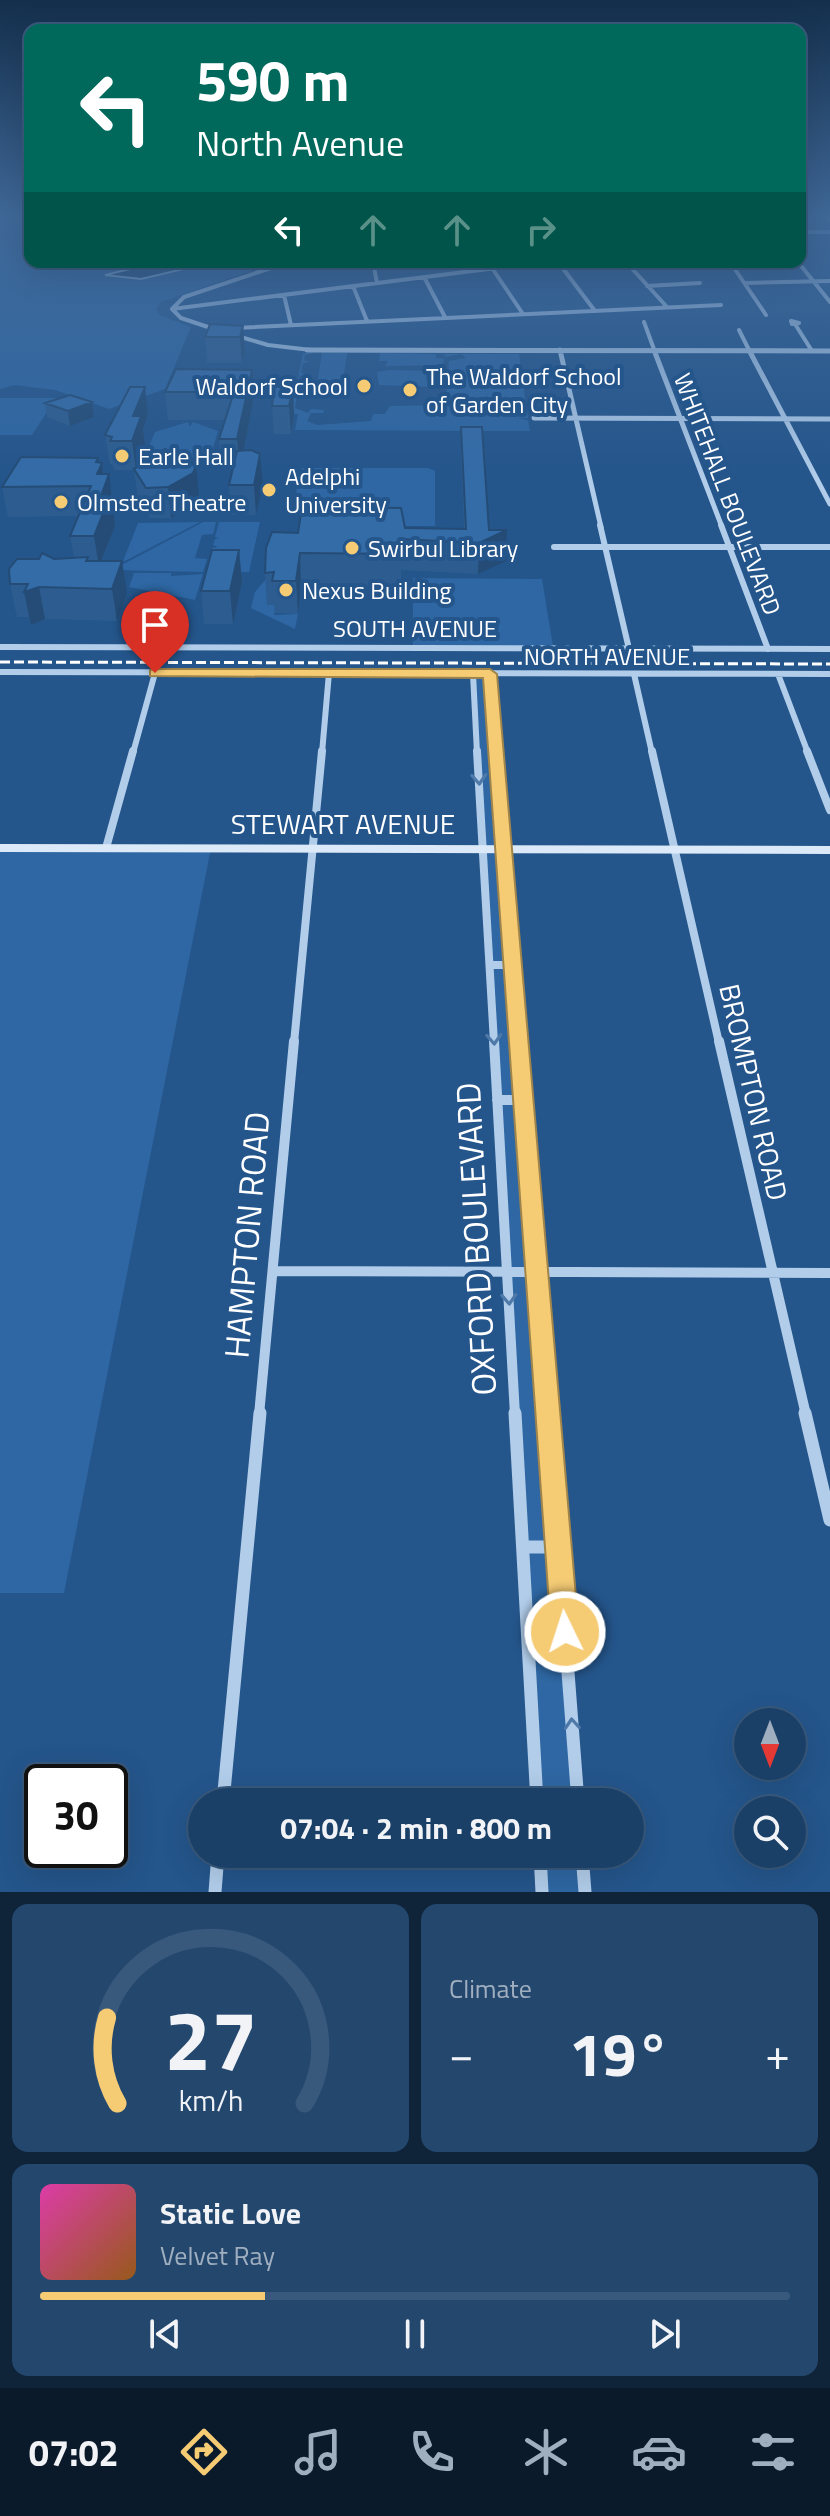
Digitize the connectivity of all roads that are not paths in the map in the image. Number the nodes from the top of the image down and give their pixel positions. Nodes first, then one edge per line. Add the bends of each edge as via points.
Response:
1 (176, 302) edge
2 (210, 302) edge
3 (229, 302) edge
4 (286, 302) edge
5 (360, 302) edge
6 (437, 302) edge
7 (515, 302) edge
8 (588, 302) edge
9 (663, 302) edge
10 (758, 302) edge
11 (216, 304) junction
12 (721, 305) dead end
13 (667, 307) junction
14 (172, 309) junction
15 (633, 309) junction
16 (595, 311) junction
17 (523, 314) junction
18 (766, 315) dead end
19 (445, 317) junction
20 (367, 321) junction
21 (795, 324) dead end
22 (291, 325) junction
23 (739, 330) dead end
24 (233, 335) edge
25 (560, 350) junction
26 (654, 351) junction
27 (749, 351) junction
28 (812, 351) junction
29 (829, 353) edge
30 (534, 418) dead end
31 (576, 419) junction
32 (680, 419) junction
33 (784, 419) junction
34 (830, 419) edge
35 (830, 504) edge
36 (554, 547) dead end
37 (605, 547) junction
38 (729, 547) junction
39 (830, 547) edge
40 (0, 647) edge
41 (629, 649) junction
42 (768, 649) junction
43 (830, 649) edge
44 (0, 672) edge
45 (155, 673) junction
46 (329, 673) junction
47 (473, 674) junction
48 (490, 674) junction
49 (634, 674) junction
50 (778, 674) junction
51 (830, 674) edge
52 (478, 751) junction
53 (496, 751) junction
54 (830, 810) edge
55 (0, 848) edge
56 (106, 848) junction
57 (313, 848) junction
58 (483, 849) junction
59 (504, 849) junction
60 (675, 849) junction
61 (830, 850) edge
62 (490, 965) junction
63 (513, 965) junction
64 (497, 1100) junction
65 (523, 1100) junction
66 (273, 1271) junction
67 (507, 1272) junction
68 (537, 1272) junction
69 (773, 1273) junction
70 (830, 1273) edge
71 (830, 1520) edge
72 (523, 1547) junction
73 (558, 1547) junction
74 (224, 1788) edge
75 (536, 1788) edge
76 (577, 1788) edge
77 (217, 1868) edge
78 (541, 1868) edge
79 (583, 1868) edge
80 (215, 1892) edge
81 (542, 1892) edge
82 (585, 1892) edge

1 - 14 street
2 - 11 street
3 - 11 street
4 - 22 street
5 - 20 street
6 - 19 street
7 - 17 street
8 - 16 street
9 - 13 street
10 - 18 street
11 - 14 street
12 - 13 street
13 - 15 street
14 - 22 street via 181,318 216,330
15 - 16 street
15 - 26 street, WHITEHALL BOULEVARD via 644,321
16 - 17 street
17 - 19 street
19 - 20 street
20 - 22 street
21 - 28 street
23 - 27 street
24 - 25 street via 311,350
25 - 26 street
25 - 31 street
26 - 27 street
26 - 32 street, WHITEHALL BOULEVARD
27 - 28 street
27 - 33 street
28 - 29 street
30 - 31 street
31 - 32 street
31 - 37 street
32 - 33 street
32 - 38 street, WHITEHALL BOULEVARD
33 - 34 street
33 - 35 street
36 - 37 street
37 - 38 street
37 - 41 street
38 - 39 street
38 - 42 street, WHITEHALL BOULEVARD
40 - 41 street, SOUTH AVENUE
41 - 42 street, SOUTH AVENUE
42 - 43 street, SOUTH AVENUE
44 - 45 street, NORTH AVENUE
45 - 46 street, NORTH AVENUE
45 - 56 street
46 - 47 street, NORTH AVENUE
46 - 57 street, HAMPTON ROAD
47 - 48 street, NORTH AVENUE
47 - 52 street, OXFORD BOULEVARD
48 - 49 street, NORTH AVENUE
48 - 53 street, OXFORD BOULEVARD
49 - 50 street, NORTH AVENUE
49 - 60 street, BROMPTON ROAD
50 - 51 street, NORTH AVENUE
50 - 54 street
52 - 53 street
52 -> 58 street, OXFORD BOULEVARD
53 - 59 street, OXFORD BOULEVARD
55 - 56 main road, STEWART AVENUE
56 - 57 main road, STEWART AVENUE
57 - 58 main road, STEWART AVENUE
57 - 66 street, HAMPTON ROAD
58 - 59 main road, STEWART AVENUE
58 - 62 street, OXFORD BOULEVARD
59 - 60 main road, STEWART AVENUE
59 - 63 street, OXFORD BOULEVARD
60 - 61 main road, STEWART AVENUE
60 - 69 street, BROMPTON ROAD
62 - 63 street
62 -> 64 street, OXFORD BOULEVARD
63 - 65 street, OXFORD BOULEVARD
64 - 65 street
64 - 67 street, OXFORD BOULEVARD
65 - 68 street, OXFORD BOULEVARD
66 - 67 street
66 - 74 street, HAMPTON ROAD
67 - 68 street
67 -> 72 street, OXFORD BOULEVARD
68 - 69 street
68 - 73 street, OXFORD BOULEVARD
69 - 70 street
69 - 71 street, BROMPTON ROAD
72 - 73 street
72 - 75 street, OXFORD BOULEVARD
76 -> 73 street, OXFORD BOULEVARD
77 - 80 street
78 - 81 street
79 - 82 street

